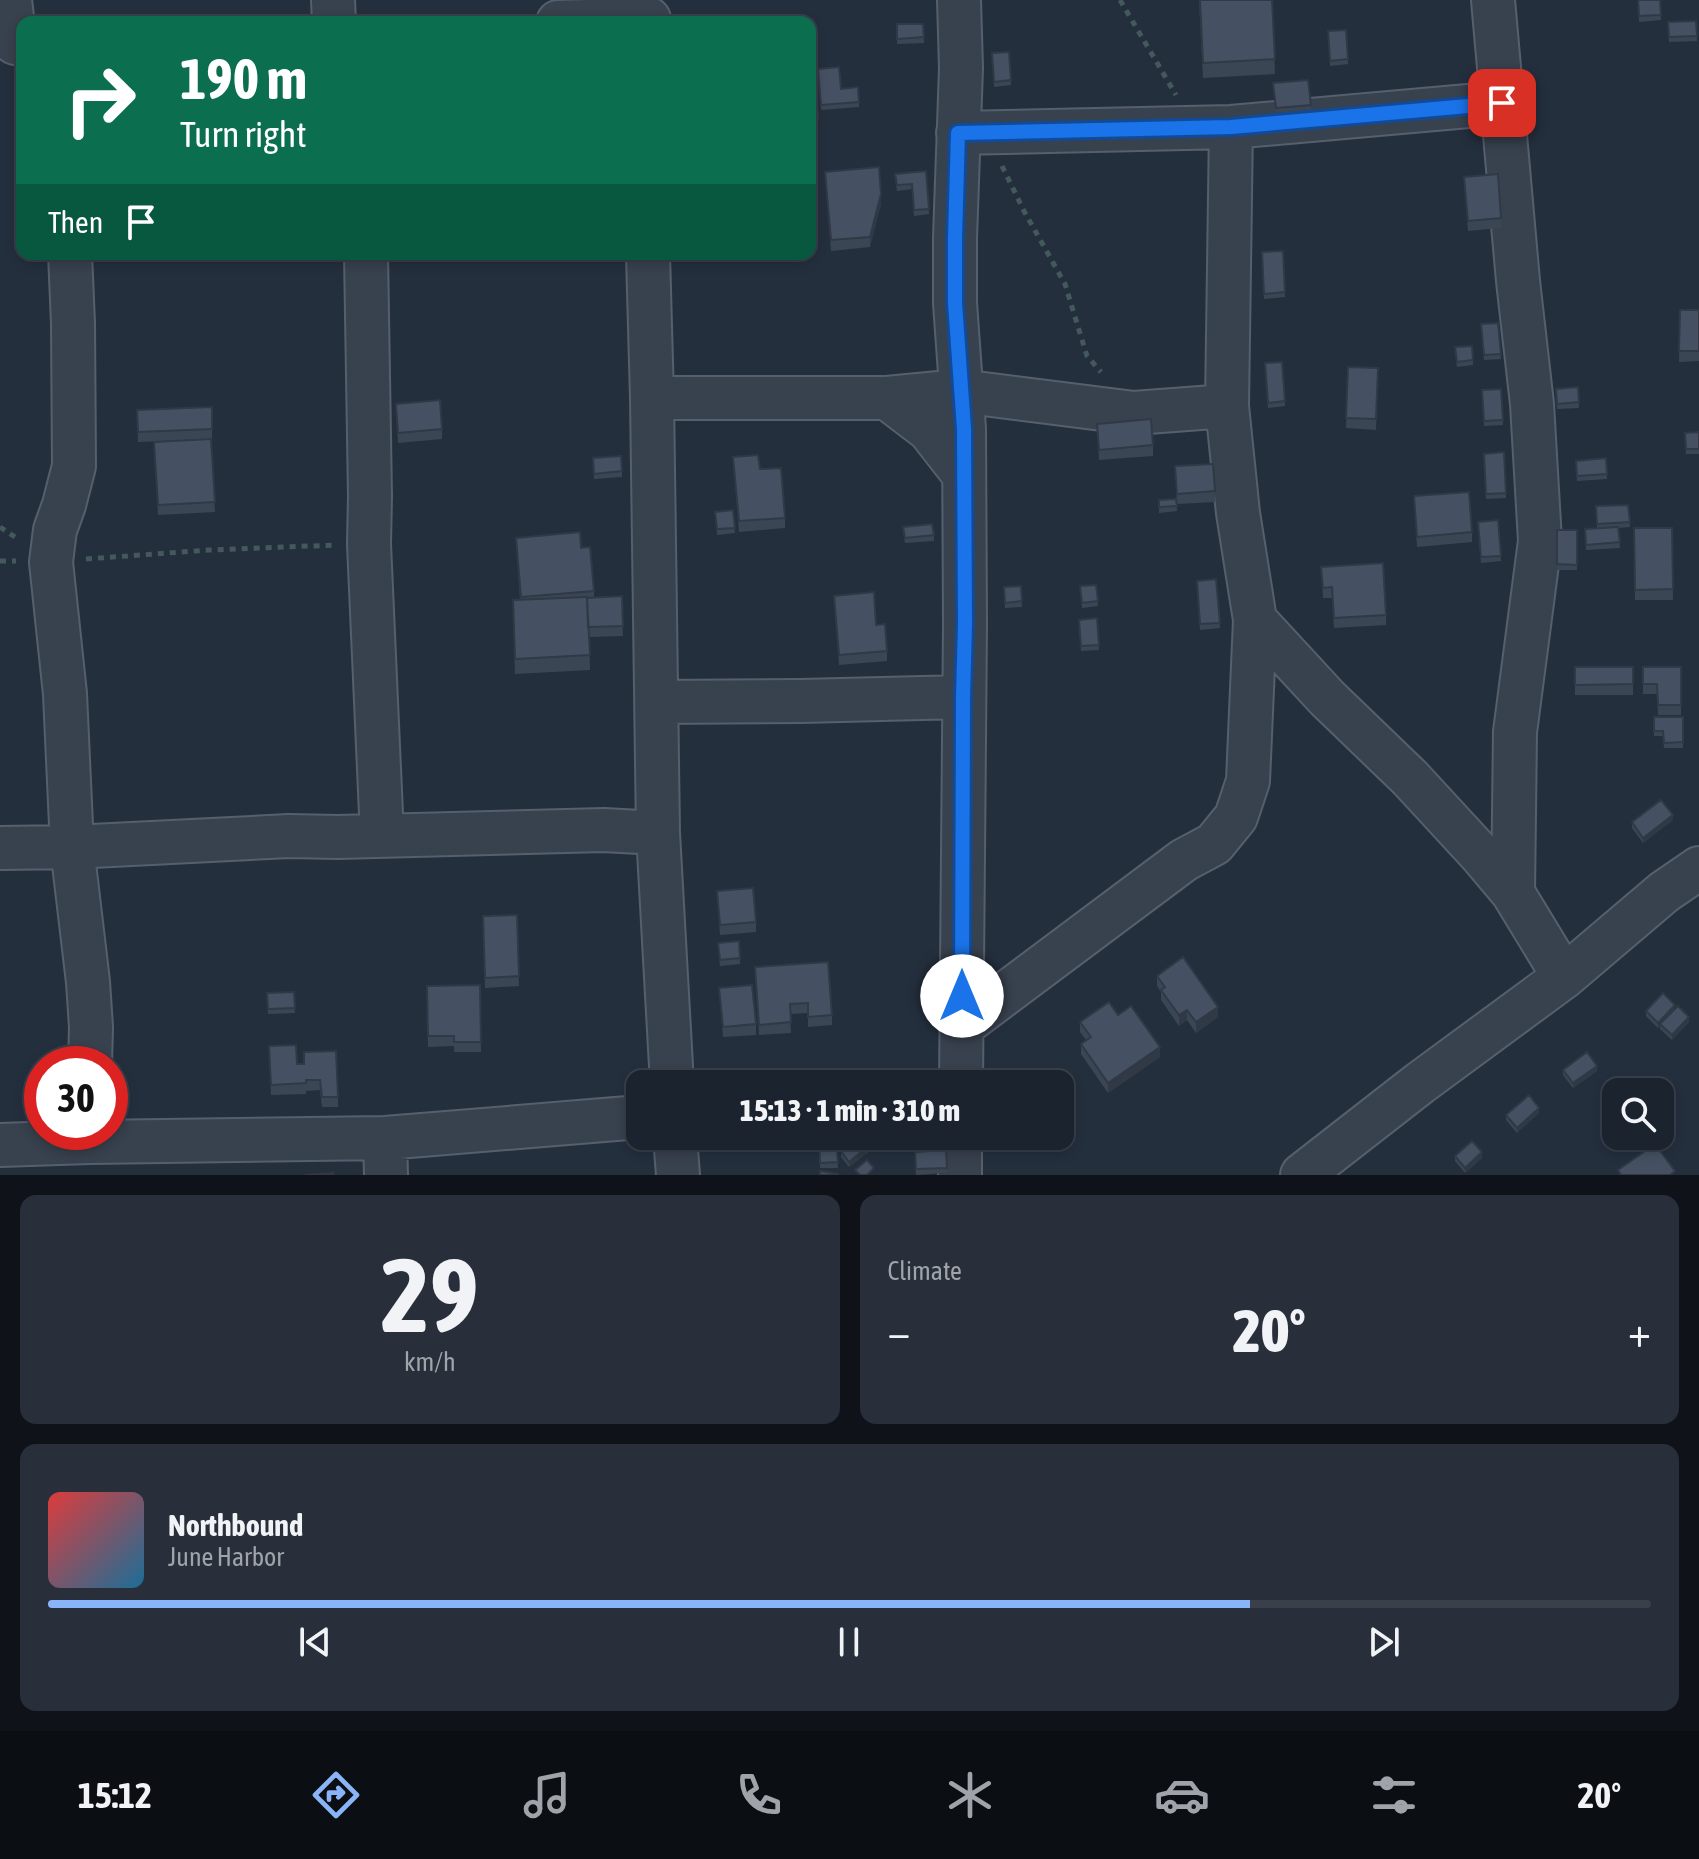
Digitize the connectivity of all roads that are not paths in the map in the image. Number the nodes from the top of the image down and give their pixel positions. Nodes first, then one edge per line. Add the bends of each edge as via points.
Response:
1 (10, 0) edge
2 (959, 0) edge
3 (1493, 0) edge
4 (649, 14) edge
5 (626, 16) edge
6 (12, 43) edge
7 (1502, 103) junction
8 (1213, 127) junction
9 (972, 132) junction
10 (70, 260) edge
11 (366, 260) edge
12 (648, 260) edge
13 (960, 391) junction
14 (652, 398) junction
15 (887, 398) junction
16 (1227, 406) junction
17 (964, 475) junction
18 (1255, 620) junction
19 (963, 697) junction
20 (657, 702) junction
21 (658, 833) junction
22 (382, 836) junction
23 (72, 847) junction
24 (0, 848) edge
25 (1699, 868) edge
26 (1513, 893) junction
27 (1564, 977) junction
28 (962, 1026) junction
29 (90, 1046) edge
30 (671, 1070) edge
31 (961, 1070) edge
32 (626, 1119) edge
33 (0, 1145) edge
34 (24, 1146) edge
35 (90, 1150) edge
36 (676, 1150) edge
37 (960, 1150) edge
38 (386, 1156) edge
39 (678, 1175) edge
40 (960, 1175) edge
41 (1302, 1175) edge

1 - 6 street
2 - 9 street via 961,68
3 - 7 street
4 - 5 street
7 - 8 street
7 - 26 street via 1540,541 1515,732
8 - 9 street
8 - 16 street
9 - 13 street via 955,238
10 - 23 street via 74,466 51,562 65,694
11 - 22 street via 369,544
12 - 14 street
13 - 15 street
13 - 16 street via 1134,413
13 - 17 street
14 - 15 street
14 - 20 street
15 - 17 street via 929,430
16 - 18 street
17 - 19 street
18 - 26 street via 1410,778
18 - 28 street via 1248,781 1236,817 1214,844 1184,860
19 - 20 street
19 - 28 street
20 - 21 street
21 - 22 street
21 - 30 street
22 - 23 street
23 - 24 street
23 - 29 street
25 - 27 street
26 - 27 street
27 - 41 street
28 - 31 street
32 - 38 street
33 - 34 street
35 - 38 street
36 - 39 street
37 - 40 street

